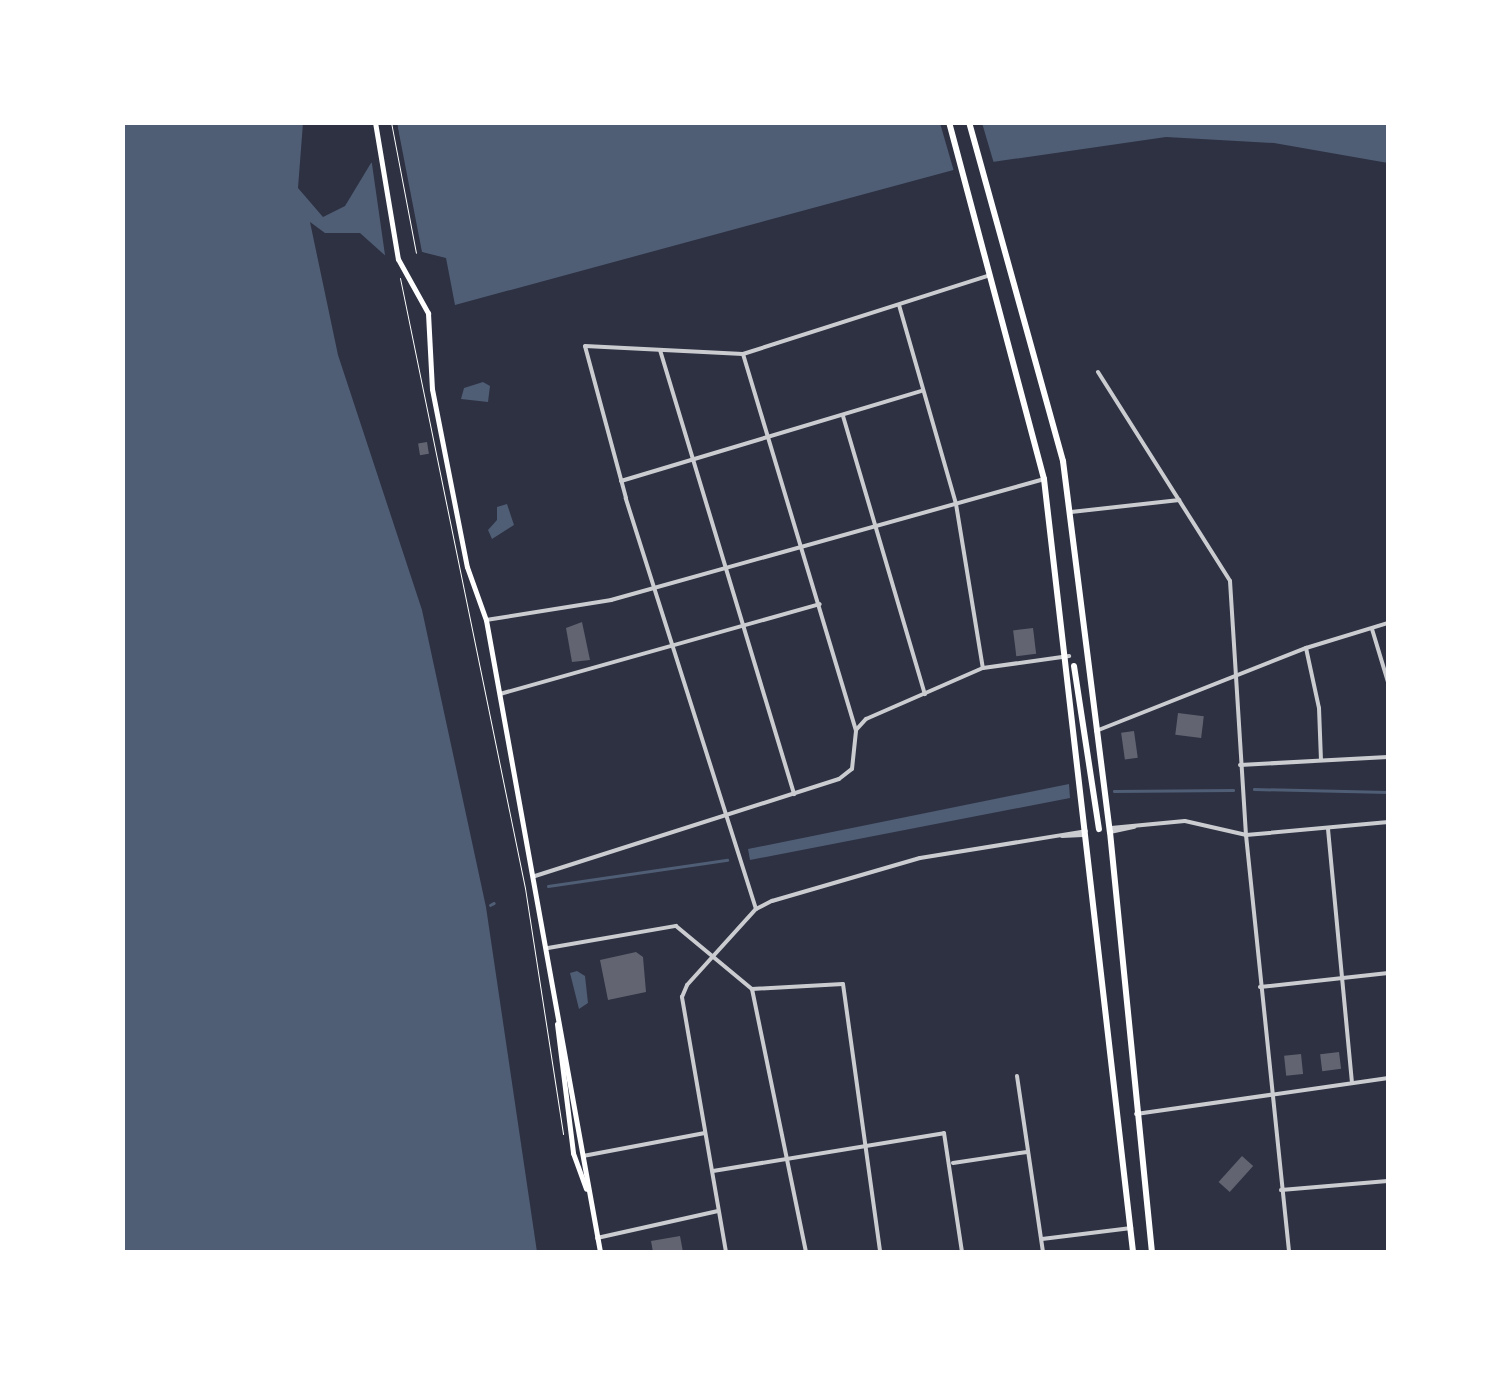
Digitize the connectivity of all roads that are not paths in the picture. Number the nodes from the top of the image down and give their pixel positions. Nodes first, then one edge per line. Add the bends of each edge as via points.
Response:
1 (375, 122) edge
2 (949, 122) edge
3 (970, 122) edge
4 (992, 274) junction
5 (899, 305) junction
6 (660, 350) junction
7 (744, 354) junction
8 (1098, 372) dead end
9 (921, 391) junction
10 (843, 414) junction
11 (767, 437) junction
12 (693, 460) junction
13 (1044, 479) junction
14 (621, 481) junction
15 (1179, 500) junction
16 (956, 504) junction
17 (1070, 512) junction
18 (877, 525) junction
19 (802, 546) junction
20 (728, 565) junction
21 (658, 586) junction
22 (820, 604) junction
23 (486, 620) junction
24 (1388, 623) edge
25 (746, 624) junction
26 (1371, 627) junction
27 (676, 646) junction
28 (1306, 648) junction
29 (1069, 656) junction
30 (983, 668) junction
31 (1238, 674) junction
32 (1388, 682) edge
33 (500, 694) junction
34 (925, 694) junction
35 (856, 730) junction
36 (1096, 731) junction
37 (1388, 757) edge
38 (1320, 760) junction
39 (1240, 766) junction
40 (794, 794) junction
41 (726, 816) junction
42 (1388, 822) edge
43 (1099, 829) junction
44 (1328, 829) junction
45 (1110, 830) junction
46 (1088, 833) junction
47 (1246, 835) junction
48 (535, 876) junction
49 (756, 909) junction
50 (548, 948) junction
51 (717, 953) junction
52 (1388, 973) edge
53 (1342, 978) junction
54 (1260, 987) junction
55 (752, 989) junction
56 (562, 1061) junction
57 (1017, 1076) dead end
58 (1388, 1078) edge
59 (1352, 1081) junction
60 (1273, 1094) junction
61 (1136, 1114) junction
62 (705, 1133) junction
63 (862, 1146) junction
64 (572, 1150) junction
65 (582, 1152) junction
66 (1027, 1152) junction
67 (790, 1158) junction
68 (951, 1163) junction
69 (712, 1171) junction
70 (1388, 1181) edge
71 (1281, 1190) junction
72 (591, 1201) junction
73 (718, 1211) junction
74 (1131, 1228) junction
75 (597, 1238) junction
76 (1042, 1239) junction
77 (600, 1252) edge
78 (726, 1252) edge
79 (806, 1252) edge
80 (880, 1252) edge
81 (962, 1252) edge
82 (1043, 1252) edge
83 (1133, 1252) edge
84 (1152, 1252) edge
85 (1289, 1252) edge

1 - 23 main road via 398,259 426,304 432,389 467,566
2 - 4 main road
3 - 17 main road via 1052,409
4 - 5 street
4 - 13 main road
5 - 7 street
5 - 9 street
6 - 7 street
6 - 12 street
6 - 14 street via 585,346
7 - 11 street
8 - 15 street
9 - 10 street
9 - 16 street
10 - 11 street
10 - 18 street
11 - 12 street
11 - 19 street
12 - 14 street
12 - 20 street
13 - 16 street
13 - 29 main road
14 - 21 street
15 - 17 street
15 - 31 street via 1230,580
16 - 18 street
16 - 30 street
17 - 36 main road
18 - 19 street
18 - 34 street
19 - 20 street
19 - 22 street
20 - 21 street
20 - 25 street
21 - 23 street
21 - 27 street
22 - 25 street
22 - 35 street
23 - 33 main road
24 - 26 street
25 - 27 street
25 - 40 street
26 - 28 street
26 - 32 street
27 - 33 street
27 - 41 street
28 - 31 street
28 - 38 street via 1319,708
29 - 30 street
29 - 43 main road via 1082,684
29 - 46 main road
30 - 34 street
31 - 36 street
31 - 39 street
33 - 48 main road
34 - 35 street
35 - 40 street via 852,769
36 - 45 main road
37 - 38 street
38 - 39 street
39 - 47 street
40 - 41 street
41 - 48 street
41 - 49 street
42 - 44 street
43 - 45 main road
43 - 46 main road
44 - 47 street
44 - 53 street
45 - 46 main road
45 - 47 street via 1196,822
45 - 61 main road
46 - 49 street via 960,849
46 - 74 main road
47 - 54 street
48 - 50 main road
49 - 51 street
50 - 51 street via 676,926
50 - 56 main road
51 - 55 street
51 - 62 street via 682,997
52 - 53 street
53 - 54 street
53 - 59 street
54 - 60 street
55 - 63 street via 842,984
55 - 67 street
56 - 64 main road
56 - 65 main road
57 - 66 street
58 - 59 street
59 - 60 street
60 - 61 street
60 - 71 street
61 - 84 main road
62 - 65 street
62 - 69 street
63 - 67 street
63 - 68 street via 944,1133
63 - 80 street
64 - 65 main road
64 - 72 main road
65 - 72 main road
66 - 68 street
66 - 76 street
67 - 69 street
67 - 79 street
68 - 81 street
69 - 73 street
70 - 71 street
71 - 85 street
72 - 75 main road
73 - 75 street
73 - 78 street
74 - 76 street
74 - 83 main road
75 - 77 main road
76 - 82 street

